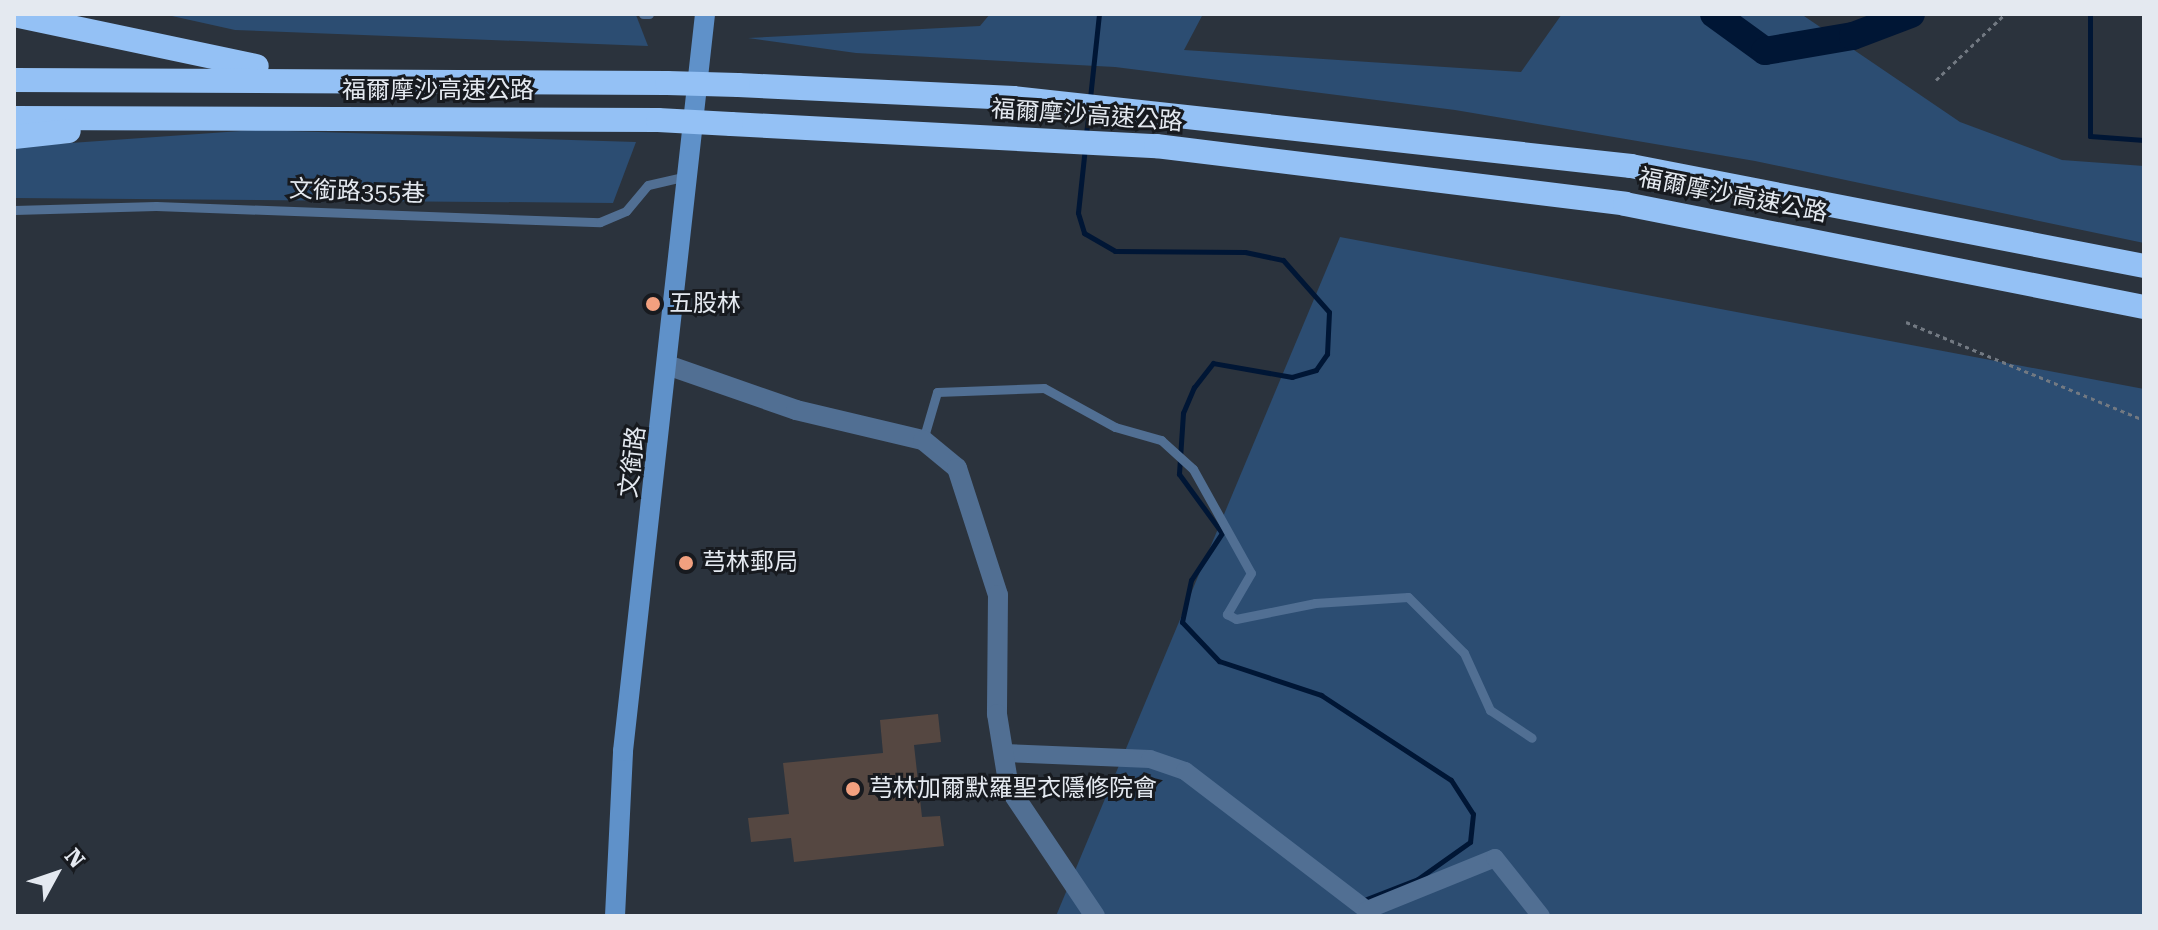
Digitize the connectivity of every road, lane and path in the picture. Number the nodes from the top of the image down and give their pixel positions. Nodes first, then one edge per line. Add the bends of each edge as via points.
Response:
1 (705, 14) edge
2 (2005, 14) edge
3 (14, 15) edge
4 (311, 77) junction
5 (14, 80) edge
6 (1936, 80) dead end
7 (259, 116) junction
8 (14, 118) edge
9 (14, 137) edge
10 (682, 177) junction
11 (14, 210) edge
12 (2144, 266) edge
13 (2144, 307) edge
14 (1906, 322) dead end
15 (670, 366) junction
16 (2144, 420) edge
17 (923, 440) junction
18 (1532, 738) dead end
19 (1003, 753) junction
20 (615, 916) edge
21 (1095, 916) edge
22 (1541, 916) edge

1 - 10 main road, 文銜路
2 - 6 path
3 - 4 highway
4 - 5 highway, 福爾摩沙高速公路
4 - 12 highway, 福爾摩沙高速公路, bridge via 738,85 1014,98 1162,112 1631,166
7 - 8 highway, 福爾摩沙高速公路
7 - 9 highway
7 - 13 highway, 福爾摩沙高速公路, bridge via 658,120 1156,146 1625,204
10 - 11 lane, 文銜路355巷 via 648,185 626,211 600,222 156,206
10 - 15 main road, 文銜路
14 - 16 path
15 - 17 street via 796,410
15 - 20 main road, 文銜路 via 623,751
17 - 18 lane via 937,392 1044,388 1115,427 1161,440 1193,469 1235,532 1251,573 1227,614 1236,619 1315,603 1408,597 1464,653 1490,710
17 - 19 street via 957,468 998,595
19 - 21 street via 1009,788
19 - 22 street via 1150,759 1185,771 1367,910 1495,858

